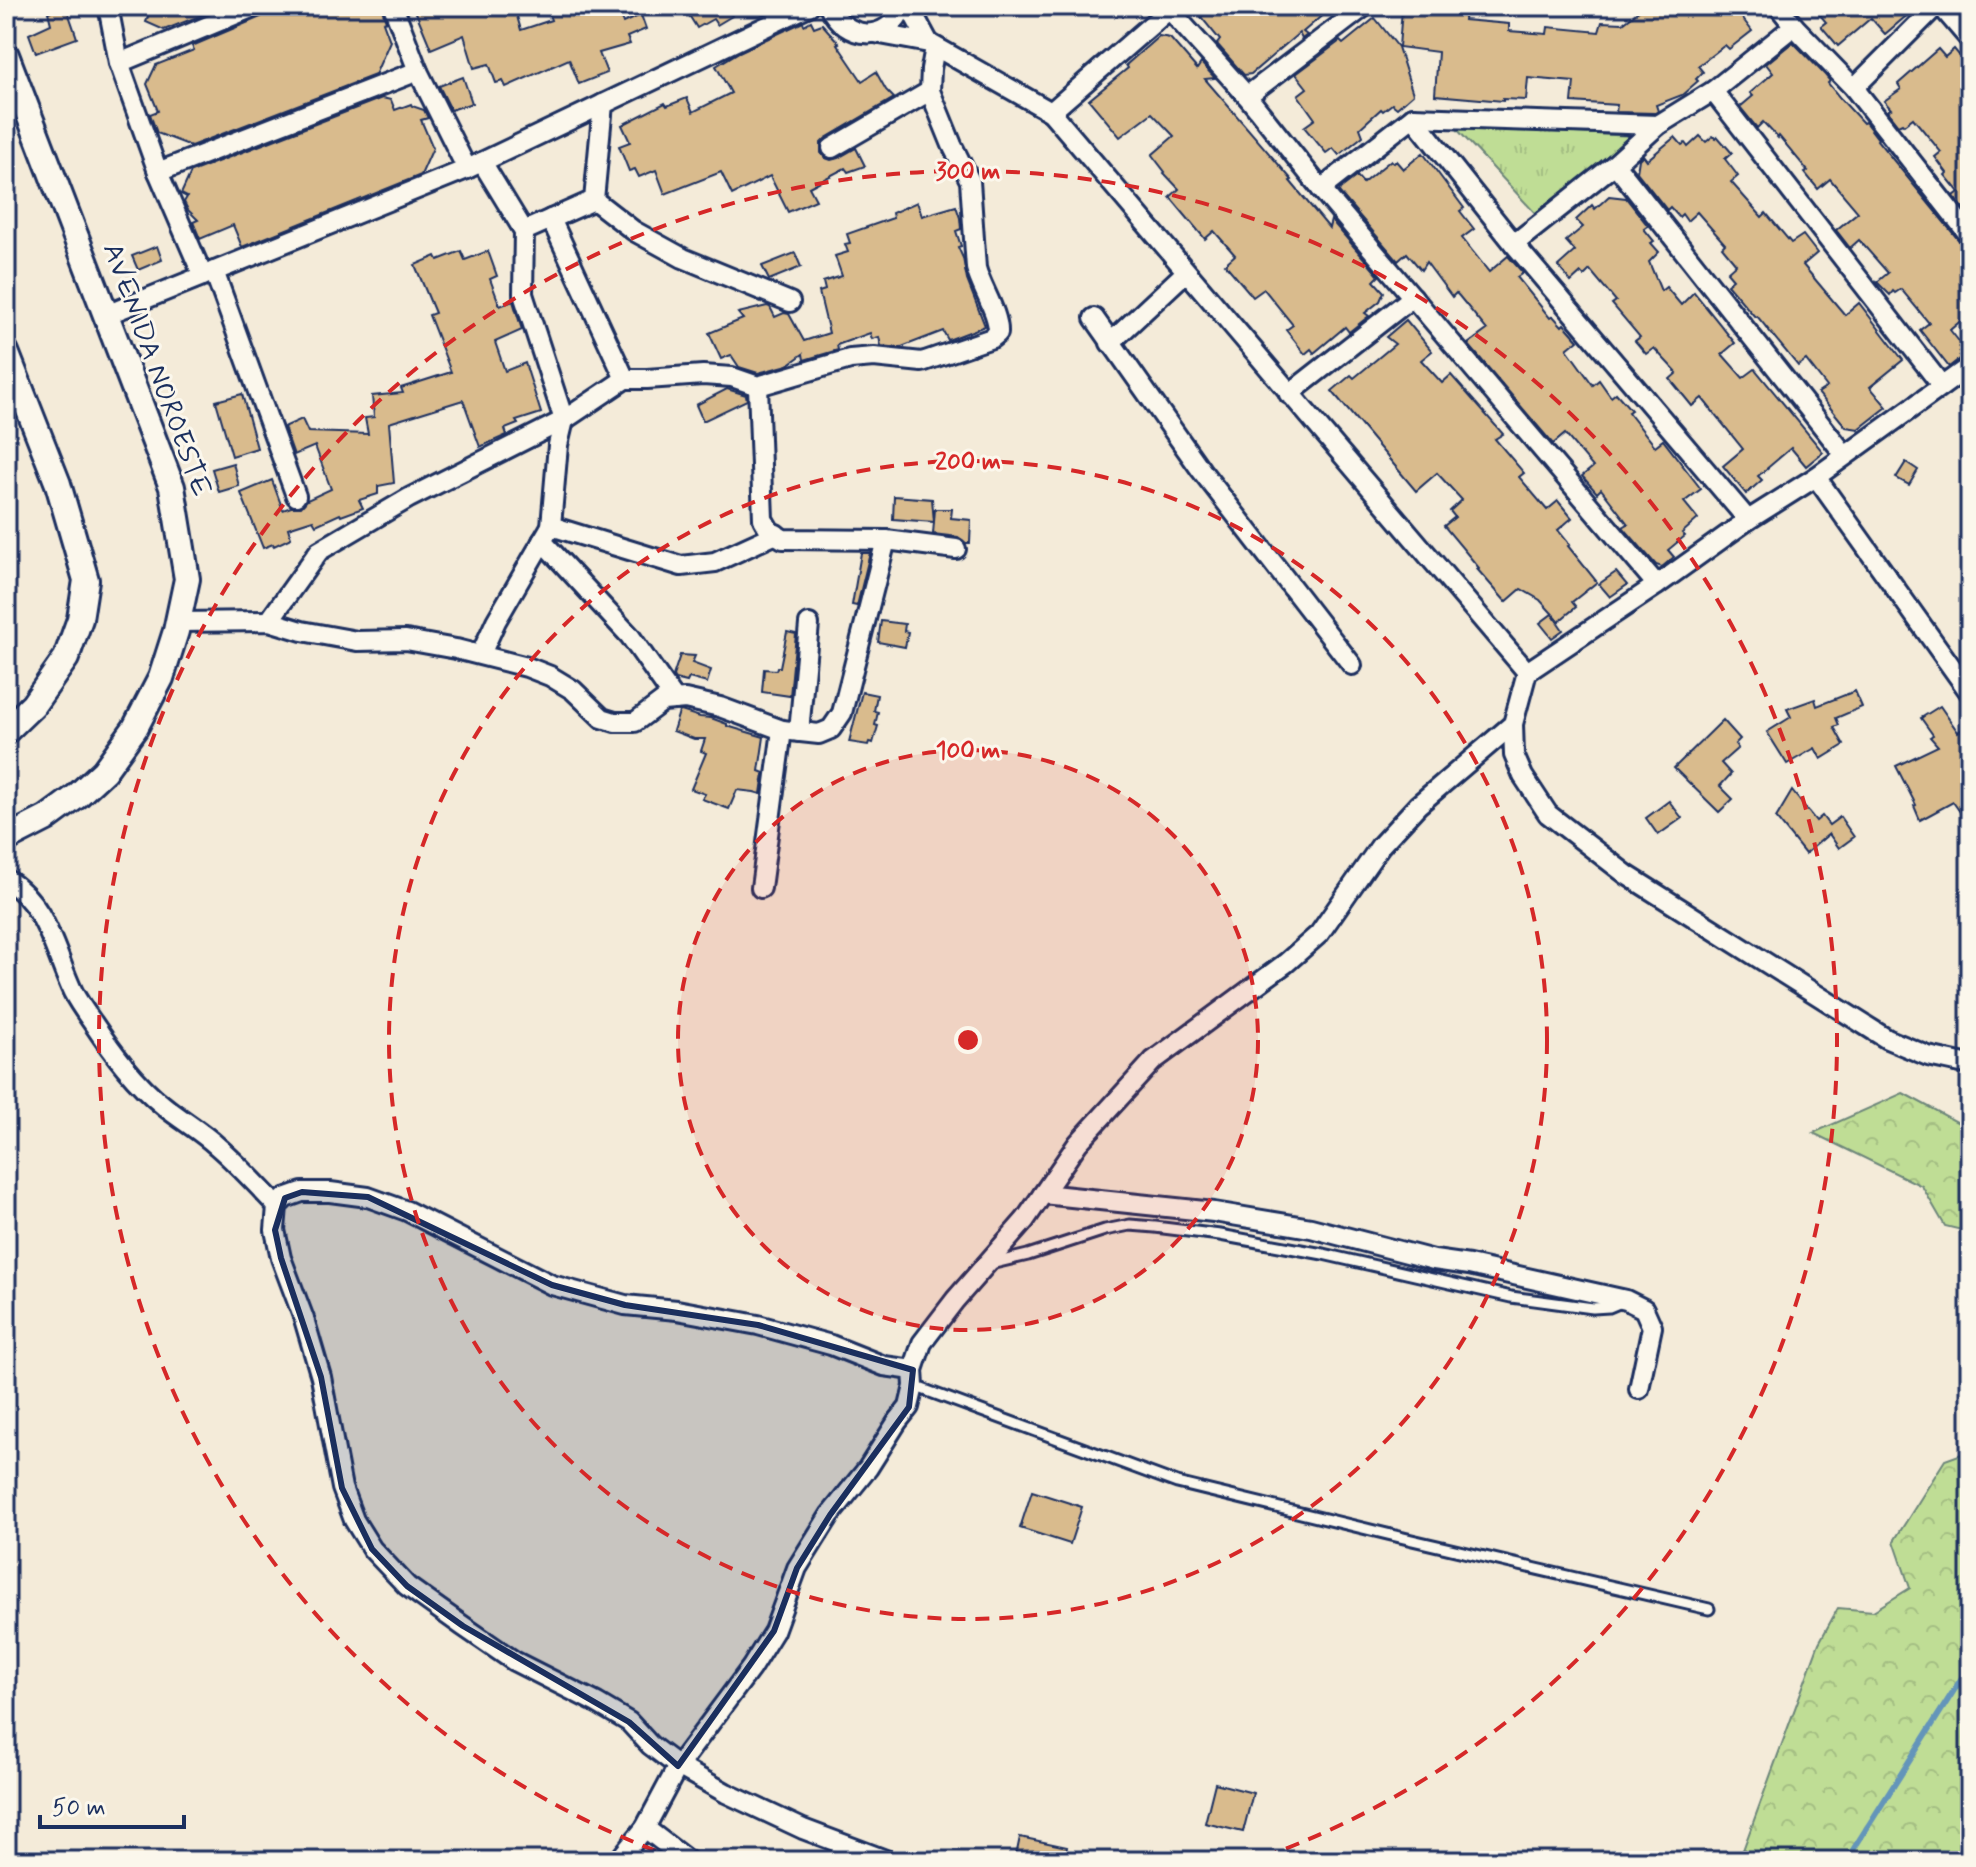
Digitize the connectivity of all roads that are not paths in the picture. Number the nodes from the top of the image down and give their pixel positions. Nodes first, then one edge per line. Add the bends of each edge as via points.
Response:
1 (108, 6) edge
2 (256, 6) edge
3 (393, 6) edge
4 (809, 6) edge
5 (829, 6) edge
6 (906, 6) edge
7 (1365, 6) edge
8 (1778, 6) edge
9 (1938, 6) edge
10 (1171, 7) edge
11 (1794, 26) junction
12 (875, 33) junction
13 (1970, 40) edge
14 (932, 45) junction
15 (6, 55) edge
16 (119, 63) junction
17 (418, 71) junction
18 (1854, 88) junction
19 (930, 91) junction
20 (1713, 91) junction
21 (1247, 96) junction
22 (603, 104) junction
23 (1051, 112) junction
24 (1413, 117) junction
25 (1658, 125) junction
26 (832, 148) dead end
27 (1615, 164) junction
28 (474, 166) junction
29 (158, 172) junction
30 (1321, 189) junction
31 (594, 200) junction
32 (551, 219) junction
33 (524, 231) junction
34 (1970, 236) edge
35 (1514, 244) junction
36 (1186, 272) junction
37 (209, 273) junction
38 (1413, 297) junction
39 (790, 302) dead end
40 (106, 315) junction
41 (1094, 318) dead end
42 (1110, 343) junction
43 (6, 352) edge
44 (1970, 366) edge
45 (625, 379) junction
46 (758, 386) junction
47 (1942, 386) junction
48 (1289, 394) junction
49 (564, 420) junction
50 (1845, 455) junction
51 (1816, 477) junction
52 (296, 496) dead end
53 (1748, 520) junction
54 (547, 534) junction
55 (776, 534) junction
56 (886, 540) junction
57 (956, 549) dead end
58 (1657, 585) junction
59 (269, 621) junction
60 (178, 622) junction
61 (809, 624) dead end
62 (481, 654) junction
63 (1352, 665) dead end
64 (1527, 672) junction
65 (1970, 693) edge
66 (675, 700) junction
67 (1513, 724) junction
68 (6, 731) edge
69 (791, 731) junction
70 (6, 839) edge
71 (6, 879) edge
72 (761, 888) dead end
73 (1970, 1065) edge
74 (1043, 1194) junction
75 (277, 1206) junction
76 (987, 1264) junction
77 (1626, 1300) junction
78 (913, 1378) junction
79 (1639, 1389) dead end
80 (1709, 1609) dead end
81 (678, 1766) junction
82 (645, 1828) junction
83 (618, 1861) edge
84 (688, 1861) edge
85 (888, 1861) edge

1 - 16 street
2 - 16 street
3 - 17 street
4 - 22 street
5 - 12 street via 851,31
6 - 12 street via 895,21
6 - 14 street
7 - 21 street
8 - 11 street
9 - 13 street
9 - 18 street
10 - 21 street
10 - 23 street
11 - 18 street
11 - 20 street
12 - 14 street
14 - 19 street
14 - 23 street
15 - 40 street, AVENIDA NOROESTE
16 - 29 street
17 - 28 street
17 - 29 street
18 - 34 street
19 - 26 street
19 - 46 street via 970,181 976,268 998,333 922,362 850,359
20 - 25 street
20 - 47 street
21 - 30 street
22 - 28 street
22 - 31 street
23 - 36 street
24 - 25 street
24 - 30 street
24 - 35 street
25 - 27 street
27 - 35 street
27 - 50 street
28 - 33 street
28 - 37 street
29 - 37 street
30 - 38 street
31 - 32 street
31 - 39 street via 634,231 683,258
32 - 33 street
32 - 45 street
33 - 49 street via 523,294
35 - 53 street
36 - 42 street
36 - 48 street
37 - 40 street
37 - 52 street
38 - 48 street
38 - 58 street
40 - 60 street, AVENIDA NOROESTE via 172,487 187,579
41 - 42 street
42 - 63 street
43 - 68 street via 58,484 86,580 66,658 33,705
44 - 47 street
45 - 46 street via 703,375
45 - 49 street
46 - 55 street via 763,519
47 - 50 street
48 - 64 street
49 - 54 street
49 - 59 street via 409,498 319,551
50 - 51 street
51 - 53 street
51 - 65 street
53 - 58 street
54 - 55 street via 681,566 715,562
54 - 62 street
54 - 66 street
55 - 56 street via 783,539
56 - 57 street
56 - 69 street via 842,713 831,729 819,734
58 - 64 street
59 - 60 street
59 - 62 street via 357,641 406,640
60 - 70 street, AVENIDA NOROESTE via 161,678 104,771 47,818
61 - 69 street
62 - 66 street via 550,676 602,718 615,722 635,722 663,701
64 - 67 street
66 - 69 street via 720,707
67 - 73 street via 1514,755 1548,814 1627,875 1887,1039
67 - 74 street via 1418,805 1381,845 1319,934 1153,1061 1078,1143
69 - 72 street
71 - 75 street via 25,893 43,919 74,994 115,1055 162,1105 215,1143
74 - 76 street
74 - 77 street via 1311,1228
75 - 78 street via 302,1192 368,1197 407,1211 552,1285 625,1305 758,1325 831,1345
75 - 81 street via 281,1258 321,1377 342,1488 372,1549 407,1586 463,1626 514,1661 629,1722
76 - 77 lane via 1130,1225 1323,1254 1511,1297 1593,1308
76 - 78 street via 922,1343
77 - 79 street via 1644,1309 1652,1327
78 - 80 lane via 1177,1483
78 - 81 street via 909,1407 797,1568 774,1631
81 - 82 street
81 - 85 street via 803,1829
82 - 83 street
82 - 84 street

